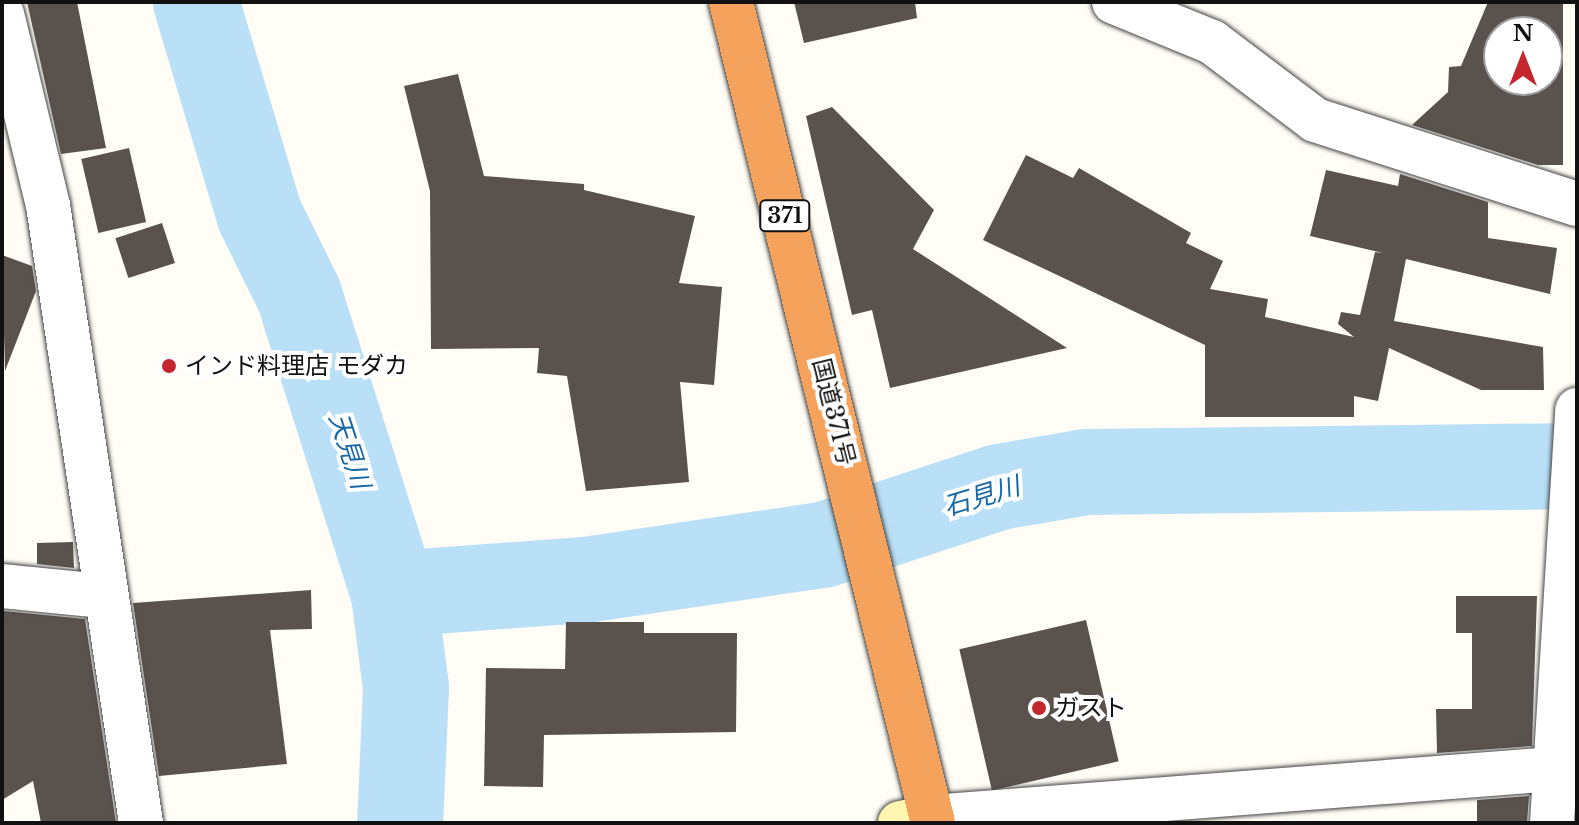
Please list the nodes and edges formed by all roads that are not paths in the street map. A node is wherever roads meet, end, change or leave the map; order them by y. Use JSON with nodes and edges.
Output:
{"nodes":[{"id":1,"x":731,"y":2,"type":"edge"},
{"id":2,"x":1114,"y":2,"type":"edge"},
{"id":3,"x":2,"y":14,"type":"edge"},
{"id":4,"x":1577,"y":204,"type":"edge"},
{"id":5,"x":1577,"y":410,"type":"edge"},
{"id":6,"x":1576,"y":422,"type":"edge"},
{"id":7,"x":2,"y":586,"type":"edge"},
{"id":8,"x":102,"y":596,"type":"junction"},
{"id":9,"x":1554,"y":769,"type":"junction"},
{"id":10,"x":922,"y":821,"type":"edge"},
{"id":11,"x":141,"y":823,"type":"edge"},
{"id":12,"x":1552,"y":823,"type":"edge"}],
"edges":[{"from":1,"to":10,"type":"highway","name":"国道371号","number":"371"},
{"from":2,"to":4,"type":"street"},
{"from":3,"to":8,"type":"street"},
{"from":5,"to":6,"type":"street"},
{"from":6,"to":9,"type":"street"},
{"from":7,"to":8,"type":"street"},
{"from":8,"to":11,"type":"street"},
{"from":9,"to":10,"type":"street"},
{"from":9,"to":12,"type":"street"}]}
